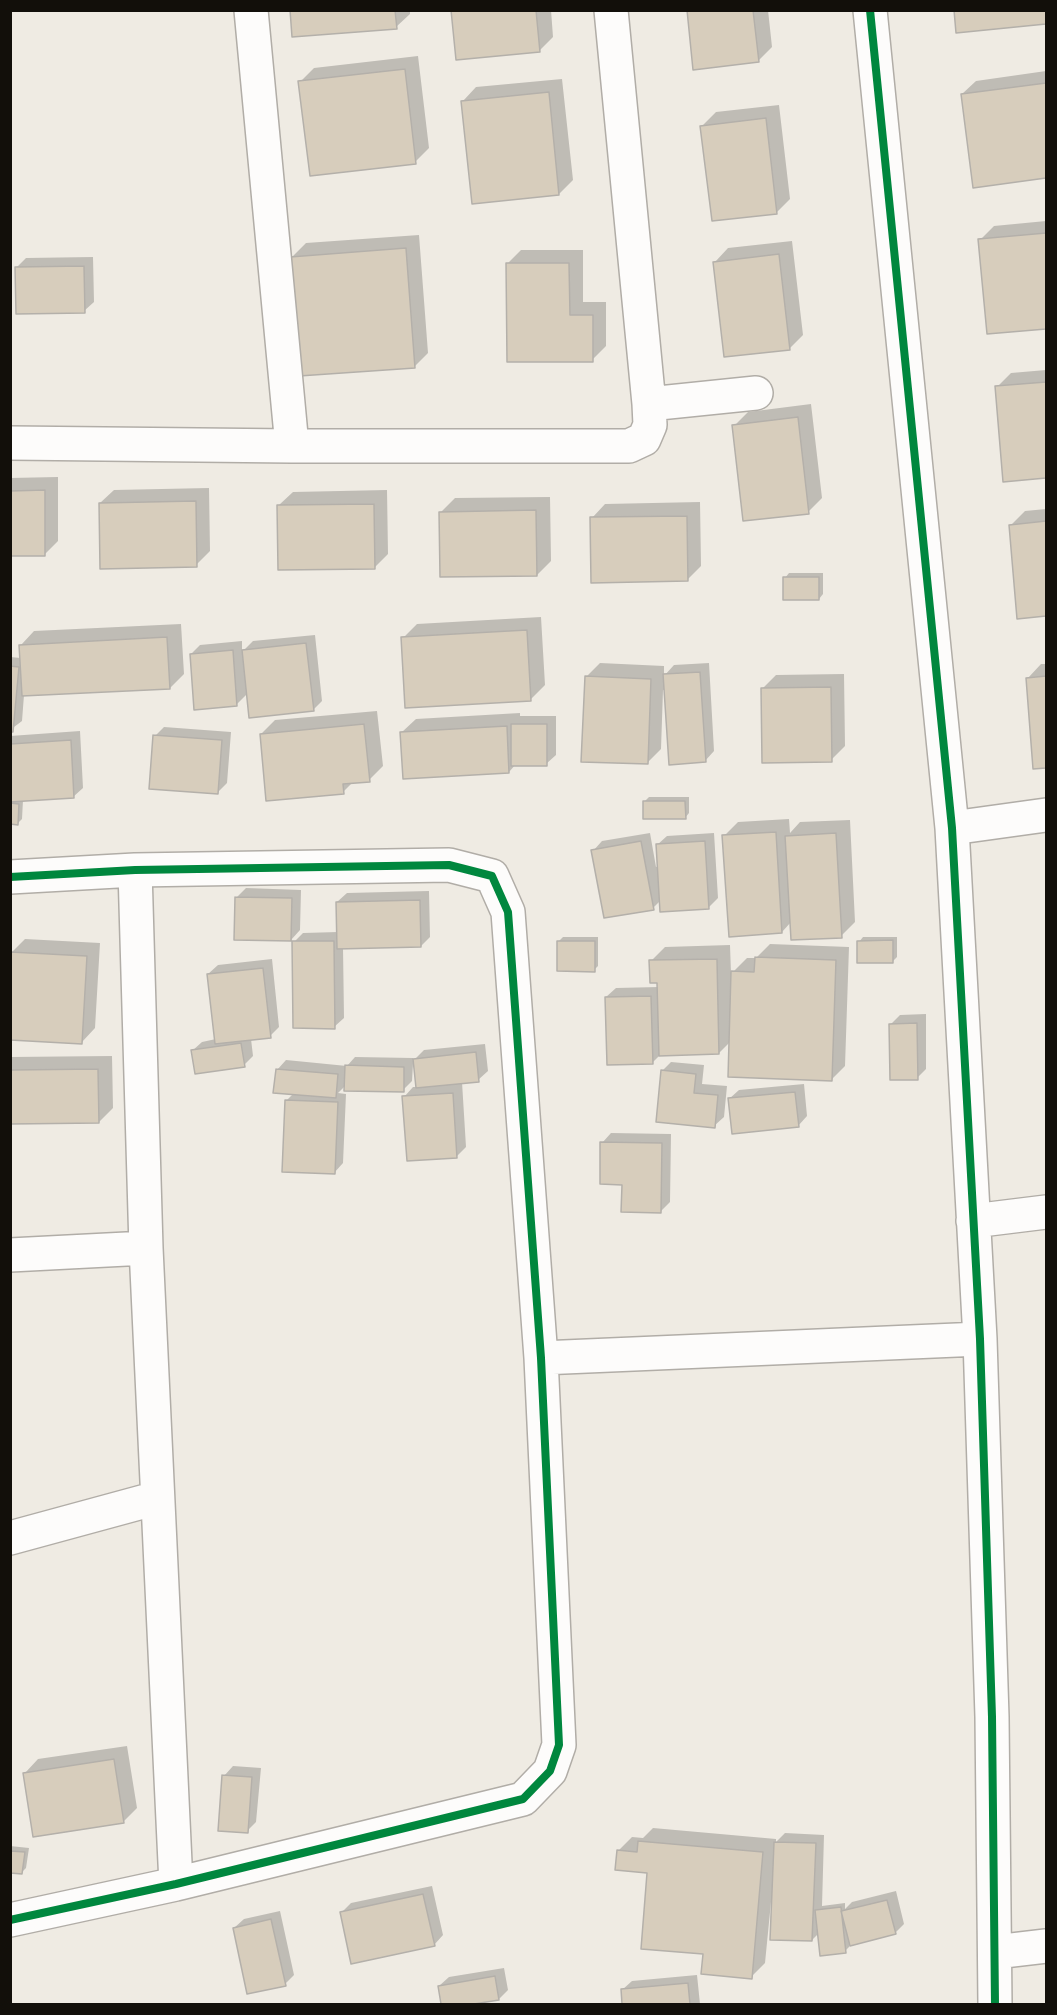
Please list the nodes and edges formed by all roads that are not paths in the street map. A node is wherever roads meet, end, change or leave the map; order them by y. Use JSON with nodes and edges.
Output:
{"nodes":[{"id":1,"x":251,"y":10,"type":"edge"},
{"id":2,"x":611,"y":10,"type":"edge"},
{"id":3,"x":870,"y":10,"type":"edge"},
{"id":4,"x":756,"y":393,"type":"dead end"},
{"id":5,"x":649,"y":404,"type":"junction"},
{"id":6,"x":10,"y":442,"type":"edge"},
{"id":7,"x":292,"y":446,"type":"junction"},
{"id":8,"x":1047,"y":815,"type":"edge"},
{"id":9,"x":952,"y":828,"type":"junction"},
{"id":10,"x":135,"y":870,"type":"junction"},
{"id":11,"x":10,"y":877,"type":"edge"},
{"id":12,"x":1047,"y":1212,"type":"edge"},
{"id":13,"x":973,"y":1221,"type":"junction"},
{"id":14,"x":146,"y":1248,"type":"junction"},
{"id":15,"x":10,"y":1255,"type":"edge"},
{"id":16,"x":980,"y":1339,"type":"junction"},
{"id":17,"x":541,"y":1358,"type":"junction"},
{"id":18,"x":157,"y":1498,"type":"junction"},
{"id":19,"x":10,"y":1538,"type":"edge"},
{"id":20,"x":176,"y":1884,"type":"junction"},
{"id":21,"x":10,"y":1920,"type":"edge"},
{"id":22,"x":1047,"y":1946,"type":"edge"},
{"id":23,"x":995,"y":1952,"type":"junction"},
{"id":24,"x":995,"y":2004,"type":"edge"}],
"edges":[{"from":1,"to":7,"type":"street"},
{"from":2,"to":5,"type":"street"},
{"from":3,"to":9,"type":"street"},
{"from":4,"to":5,"type":"street"},
{"from":5,"to":7,"type":"street"},
{"from":6,"to":7,"type":"street"},
{"from":8,"to":9,"type":"street"},
{"from":9,"to":13,"type":"street"},
{"from":10,"to":11,"type":"street"},
{"from":10,"to":14,"type":"street"},
{"from":10,"to":17,"type":"street"},
{"from":12,"to":13,"type":"street"},
{"from":13,"to":16,"type":"street"},
{"from":14,"to":15,"type":"street"},
{"from":14,"to":18,"type":"street"},
{"from":16,"to":17,"type":"street"},
{"from":16,"to":23,"type":"street"},
{"from":17,"to":20,"type":"street"},
{"from":18,"to":19,"type":"street"},
{"from":18,"to":20,"type":"street"},
{"from":20,"to":21,"type":"street"},
{"from":22,"to":23,"type":"street"},
{"from":23,"to":24,"type":"street"}]}
